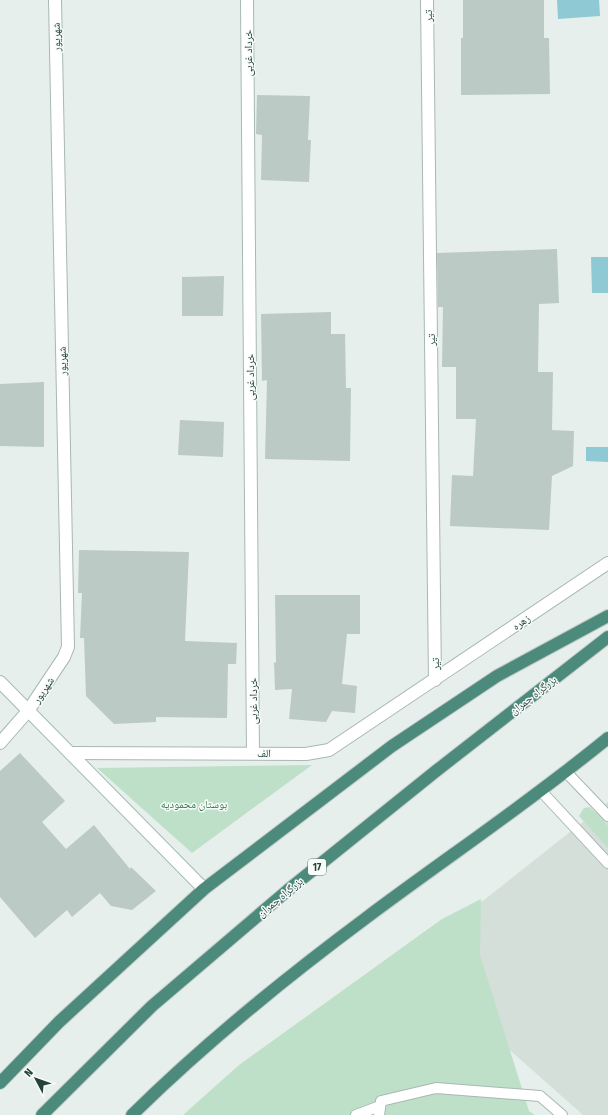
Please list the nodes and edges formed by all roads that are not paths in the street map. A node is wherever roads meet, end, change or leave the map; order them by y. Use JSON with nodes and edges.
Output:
{"nodes":[{"id":1,"x":55,"y":0,"type":"edge"},
{"id":2,"x":247,"y":0,"type":"edge"},
{"id":3,"x":428,"y":0,"type":"edge"},
{"id":4,"x":608,"y":563,"type":"edge"},
{"id":5,"x":608,"y":616,"type":"edge"},
{"id":6,"x":608,"y":637,"type":"edge"},
{"id":7,"x":435,"y":680,"type":"junction"},
{"id":8,"x":0,"y":682,"type":"edge"},
{"id":9,"x":28,"y":711,"type":"junction"},
{"id":10,"x":608,"y":738,"type":"edge"},
{"id":11,"x":0,"y":743,"type":"edge"},
{"id":12,"x":253,"y":753,"type":"junction"},
{"id":13,"x":71,"y":754,"type":"junction"},
{"id":14,"x":566,"y":772,"type":"junction"},
{"id":15,"x":541,"y":791,"type":"junction"},
{"id":16,"x":608,"y":816,"type":"edge"},
{"id":17,"x":608,"y":863,"type":"edge"},
{"id":18,"x":204,"y":889,"type":"junction"},
{"id":19,"x":0,"y":1083,"type":"edge"},
{"id":20,"x":380,"y":1110,"type":"edge"},
{"id":21,"x":42,"y":1115,"type":"edge"},
{"id":22,"x":132,"y":1115,"type":"edge"},
{"id":23,"x":356,"y":1115,"type":"edge"},
{"id":24,"x":562,"y":1115,"type":"edge"}],
"edges":[{"from":1,"to":9,"type":"street","name":"شهریور"},
{"from":2,"to":12,"type":"street","name":"خرداد غربی"},
{"from":3,"to":7,"type":"street","name":"تیر"},
{"from":4,"to":7,"type":"street","name":"زهره"},
{"from":5,"to":18,"type":"highway"},
{"from":6,"to":21,"type":"highway","name":"بزرگراه چمران","number":"17"},
{"from":7,"to":12,"type":"street","name":"الف"},
{"from":8,"to":9,"type":"street"},
{"from":9,"to":11,"type":"street","name":"شهریور"},
{"from":9,"to":13,"type":"street"},
{"from":10,"to":14,"type":"highway"},
{"from":12,"to":13,"type":"street","name":"الف"},
{"from":13,"to":18,"type":"street"},
{"from":14,"to":15,"type":"highway"},
{"from":14,"to":16,"type":"lane"},
{"from":15,"to":17,"type":"lane"},
{"from":15,"to":22,"type":"highway"},
{"from":18,"to":19,"type":"highway"},
{"from":20,"to":23,"type":"lane"},
{"from":20,"to":24,"type":"lane"}]}
